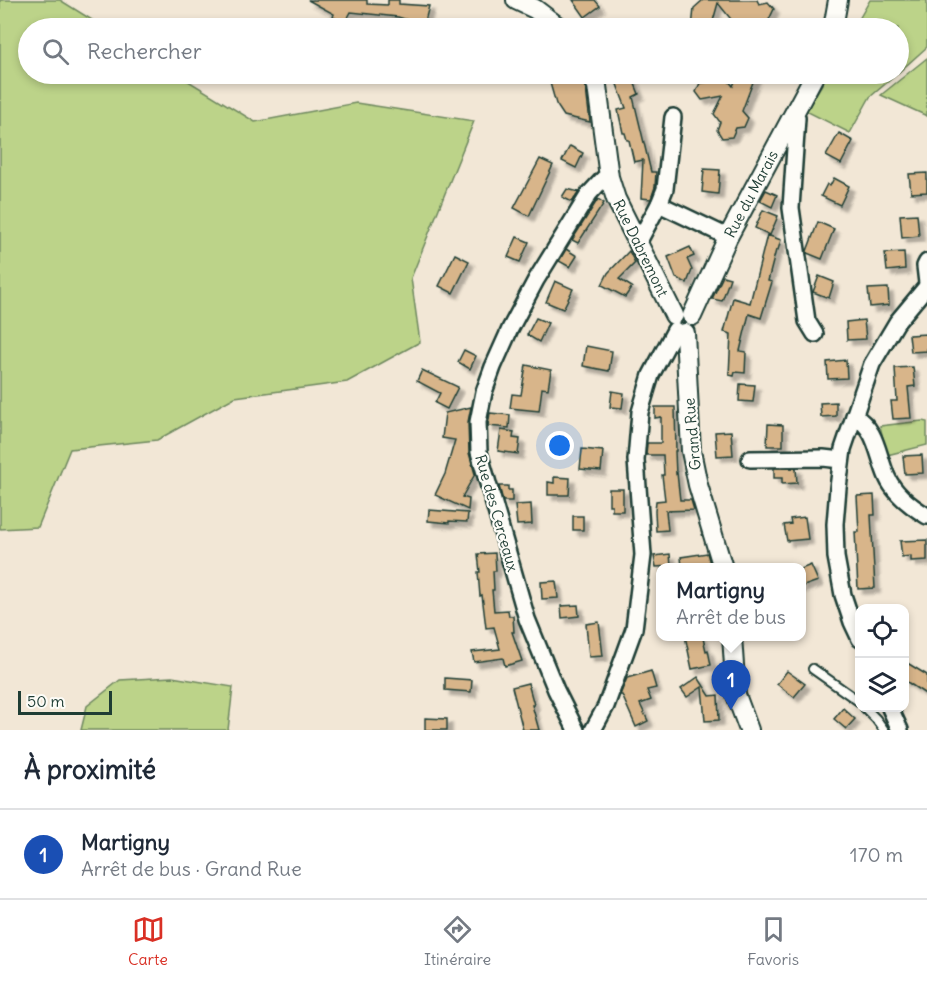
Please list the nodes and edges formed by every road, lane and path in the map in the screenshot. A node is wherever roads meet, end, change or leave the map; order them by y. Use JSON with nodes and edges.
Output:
{"nodes":[{"id":1,"x":516,"y":0,"type":"edge"},
{"id":2,"x":547,"y":18,"type":"edge"},
{"id":3,"x":596,"y":84,"type":"edge"},
{"id":4,"x":810,"y":84,"type":"edge"},
{"id":5,"x":795,"y":112,"type":"junction"},
{"id":6,"x":673,"y":117,"type":"dead end"},
{"id":7,"x":609,"y":177,"type":"junction"},
{"id":8,"x":659,"y":204,"type":"junction"},
{"id":9,"x":728,"y":237,"type":"junction"},
{"id":10,"x":638,"y":243,"type":"junction"},
{"id":11,"x":927,"y":262,"type":"edge"},
{"id":12,"x":927,"y":284,"type":"edge"},
{"id":13,"x":682,"y":324,"type":"junction"},
{"id":14,"x":815,"y":334,"type":"dead end"},
{"id":15,"x":854,"y":417,"type":"junction"},
{"id":16,"x":750,"y":459,"type":"dead end"},
{"id":17,"x":841,"y":460,"type":"junction"},
{"id":18,"x":927,"y":516,"type":"edge"},
{"id":19,"x":722,"y":563,"type":"edge"},
{"id":20,"x":855,"y":628,"type":"edge"},
{"id":21,"x":732,"y":641,"type":"edge"},
{"id":22,"x":813,"y":669,"type":"dead end"},
{"id":23,"x":855,"y":698,"type":"edge"},
{"id":24,"x":869,"y":712,"type":"edge"},
{"id":25,"x":892,"y":712,"type":"edge"},
{"id":26,"x":743,"y":728,"type":"edge"},
{"id":27,"x":576,"y":730,"type":"edge"},
{"id":28,"x":593,"y":730,"type":"edge"},
{"id":29,"x":884,"y":730,"type":"edge"},
{"id":30,"x":900,"y":730,"type":"edge"}],
"edges":[{"from":1,"to":2,"type":"street"},
{"from":3,"to":7,"type":"street","name":"Rue Dabremont"},
{"from":4,"to":5,"type":"street","name":"Rue du Marais"},
{"from":5,"to":9,"type":"street","name":"Rue du Marais"},
{"from":5,"to":14,"type":"street"},
{"from":6,"to":8,"type":"street"},
{"from":7,"to":10,"type":"street","name":"Rue Dabremont"},
{"from":7,"to":27,"type":"street","name":"Rue des Cerceaux"},
{"from":8,"to":9,"type":"street"},
{"from":8,"to":10,"type":"street"},
{"from":9,"to":13,"type":"street","name":"Rue du Marais"},
{"from":10,"to":13,"type":"street","name":"Rue Dabremont"},
{"from":11,"to":12,"type":"street"},
{"from":12,"to":15,"type":"street"},
{"from":13,"to":19,"type":"street","name":"Grand Rue"},
{"from":13,"to":28,"type":"street"},
{"from":15,"to":17,"type":"street"},
{"from":15,"to":18,"type":"street"},
{"from":16,"to":17,"type":"street"},
{"from":17,"to":20,"type":"street"},
{"from":21,"to":26,"type":"street"},
{"from":22,"to":23,"type":"lane"},
{"from":24,"to":29,"type":"lane"},
{"from":25,"to":30,"type":"street"}]}
